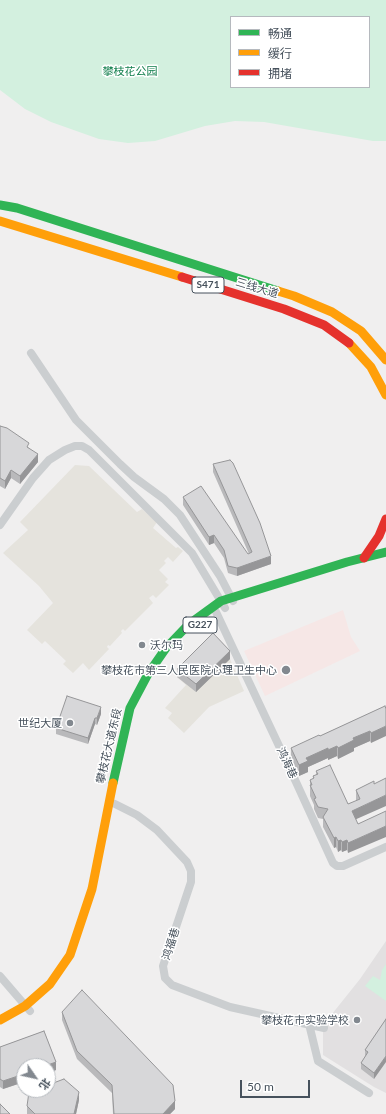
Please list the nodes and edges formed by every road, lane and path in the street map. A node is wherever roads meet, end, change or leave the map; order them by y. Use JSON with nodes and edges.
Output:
{"nodes":[{"id":1,"x":0,"y":204,"type":"edge"},
{"id":2,"x":0,"y":221,"type":"edge"},
{"id":3,"x":31,"y":353,"type":"dead end"},
{"id":4,"x":386,"y":360,"type":"edge"},
{"id":5,"x":386,"y":394,"type":"edge"},
{"id":6,"x":386,"y":519,"type":"edge"},
{"id":7,"x":0,"y":525,"type":"edge"},
{"id":8,"x":386,"y":552,"type":"edge"},
{"id":9,"x":364,"y":558,"type":"junction"},
{"id":10,"x":371,"y":565,"type":"dead end"},
{"id":11,"x":233,"y":600,"type":"junction"},
{"id":12,"x":223,"y":604,"type":"junction"},
{"id":13,"x":216,"y":612,"type":"junction"},
{"id":14,"x":115,"y":804,"type":"junction"},
{"id":15,"x":386,"y":847,"type":"edge"},
{"id":16,"x":0,"y":976,"type":"edge"},
{"id":17,"x":27,"y":1008,"type":"junction"},
{"id":18,"x":0,"y":1020,"type":"edge"},
{"id":19,"x":309,"y":1024,"type":"junction"},
{"id":20,"x":0,"y":1028,"type":"edge"},
{"id":21,"x":324,"y":1028,"type":"dead end"},
{"id":22,"x":370,"y":1093,"type":"dead end"}],
"edges":[{"from":1,"to":4,"type":"main road","name":"三线大道","number":"S471"},
{"from":2,"to":5,"type":"main road","name":"三线大道","number":"S471"},
{"from":3,"to":11,"type":"street"},
{"from":6,"to":9,"type":"main road"},
{"from":7,"to":12,"type":"street"},
{"from":8,"to":9,"type":"main road","name":"攀枝花大道东段","number":"G227"},
{"from":9,"to":11,"type":"main road","name":"攀枝花大道东段","number":"G227"},
{"from":10,"to":11,"type":"main road","name":"攀枝花大道东段","number":"G227"},
{"from":11,"to":12,"type":"main road","name":"攀枝花大道东段","number":"G227"},
{"from":12,"to":13,"type":"main road","name":"攀枝花大道东段","number":"G227"},
{"from":12,"to":17,"type":"main road","name":"攀枝花大道东段","number":"G227"},
{"from":13,"to":14,"type":"main road","name":"攀枝花大道东段","number":"G227"},
{"from":13,"to":15,"type":"street","name":"鸿海巷"},
{"from":14,"to":17,"type":"main road","name":"攀枝花大道东段","number":"G227"},
{"from":14,"to":19,"type":"street","name":"鸿福巷"},
{"from":16,"to":17,"type":"street"},
{"from":17,"to":18,"type":"main road","name":"攀枝花大道东段","number":"G227"},
{"from":17,"to":20,"type":"main road","name":"攀枝花大道东段","number":"G227"},
{"from":19,"to":21,"type":"street","name":"鸿福巷"},
{"from":19,"to":22,"type":"street"}]}
